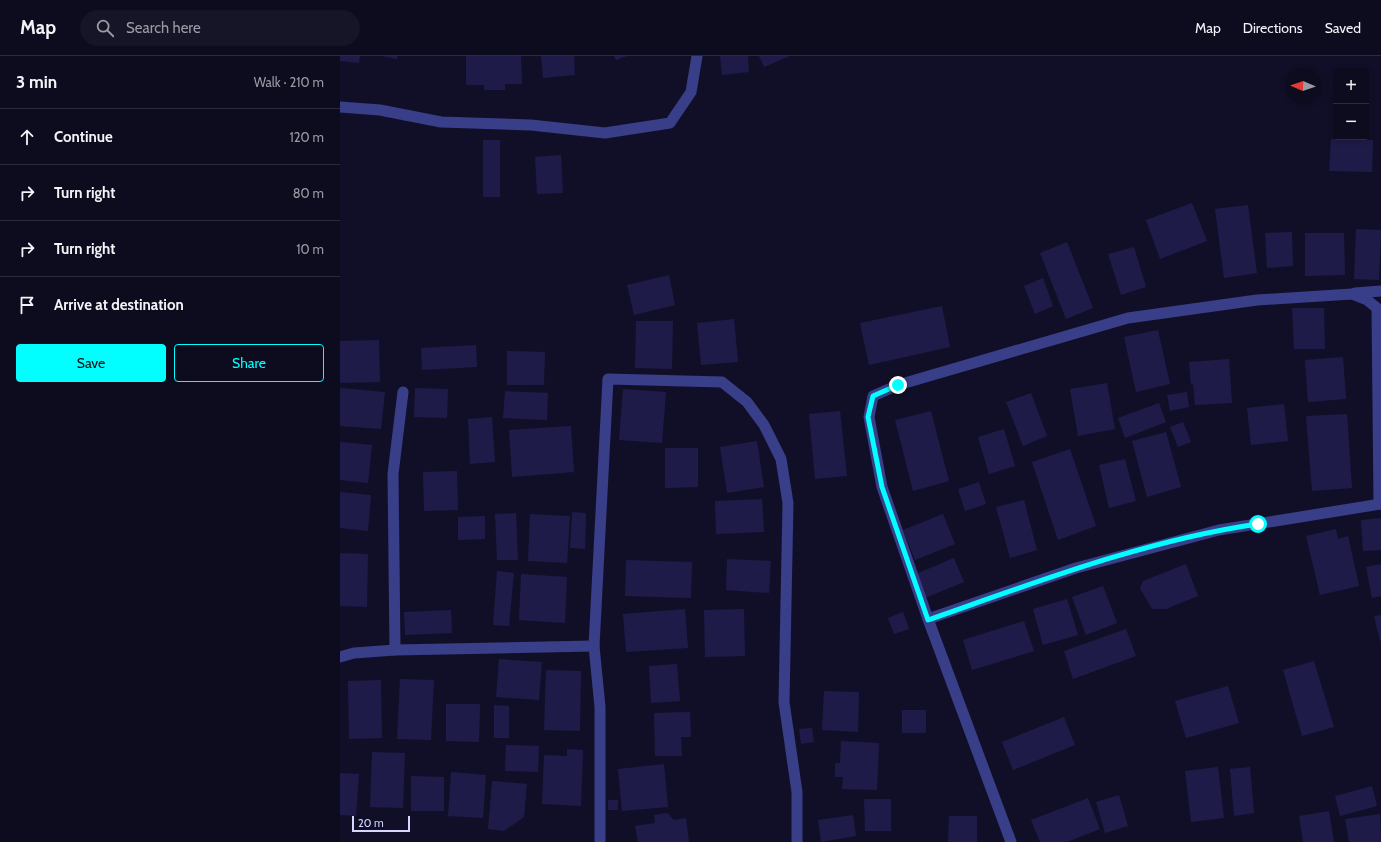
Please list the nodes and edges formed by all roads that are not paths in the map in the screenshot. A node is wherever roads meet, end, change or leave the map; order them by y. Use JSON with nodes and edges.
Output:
{"nodes":[{"id":1,"x":697,"y":56,"type":"edge"},
{"id":2,"x":340,"y":107,"type":"edge"},
{"id":3,"x":1381,"y":291,"type":"edge"},
{"id":4,"x":1352,"y":294,"type":"junction"},
{"id":5,"x":403,"y":392,"type":"dead end"},
{"id":6,"x":1380,"y":504,"type":"edge"},
{"id":7,"x":928,"y":620,"type":"junction"},
{"id":8,"x":594,"y":646,"type":"junction"},
{"id":9,"x":395,"y":650,"type":"junction"},
{"id":10,"x":340,"y":656,"type":"edge"},
{"id":11,"x":600,"y":842,"type":"edge"},
{"id":12,"x":797,"y":842,"type":"edge"},
{"id":13,"x":1011,"y":842,"type":"edge"}],
"edges":[{"from":1,"to":2,"type":"street"},
{"from":3,"to":4,"type":"street"},
{"from":4,"to":6,"type":"street"},
{"from":4,"to":7,"type":"street"},
{"from":5,"to":9,"type":"street"},
{"from":6,"to":7,"type":"street"},
{"from":7,"to":13,"type":"street"},
{"from":8,"to":9,"type":"street"},
{"from":8,"to":11,"type":"street"},
{"from":8,"to":12,"type":"street"},
{"from":9,"to":10,"type":"street"}]}
